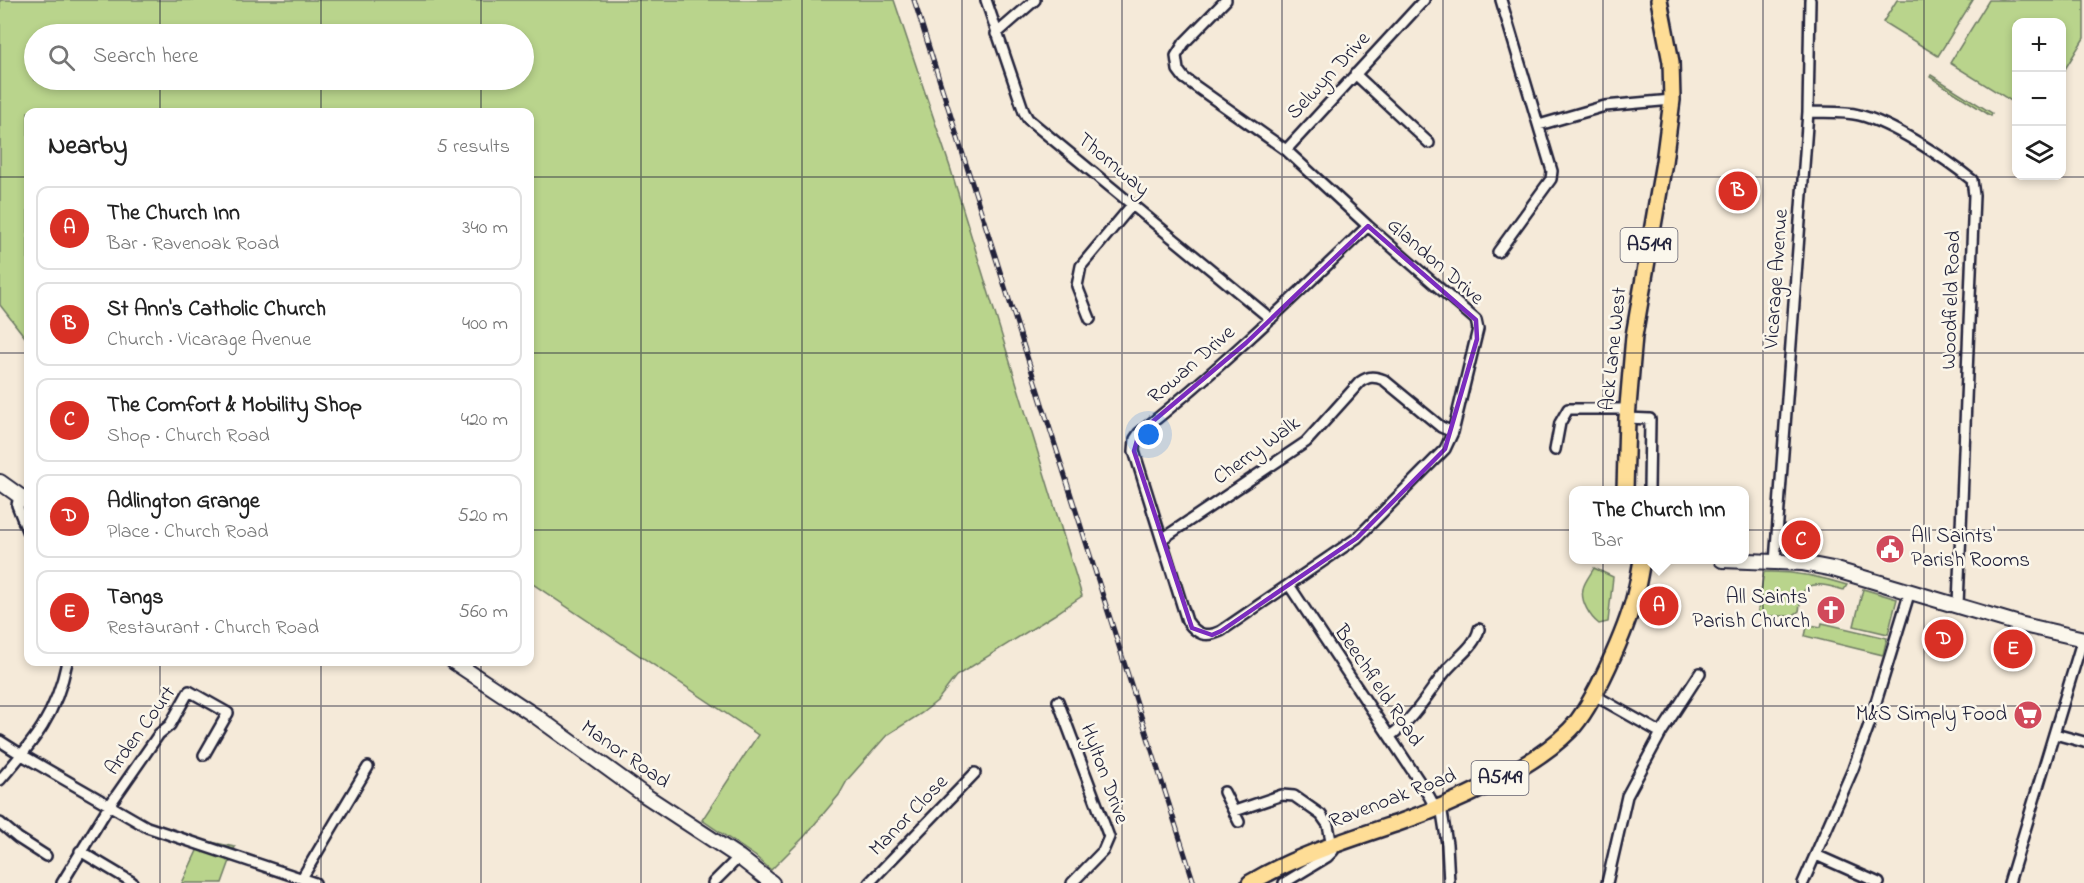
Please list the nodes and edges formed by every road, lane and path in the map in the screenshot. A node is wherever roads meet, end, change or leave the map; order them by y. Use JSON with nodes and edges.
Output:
{"nodes":[{"id":1,"x":986,"y":0,"type":"edge"},
{"id":2,"x":1035,"y":0,"type":"edge"},
{"id":3,"x":1226,"y":0,"type":"edge"},
{"id":4,"x":1424,"y":0,"type":"edge"},
{"id":5,"x":1501,"y":0,"type":"edge"},
{"id":6,"x":1659,"y":0,"type":"edge"},
{"id":7,"x":1810,"y":0,"type":"edge"},
{"id":8,"x":996,"y":34,"type":"junction"},
{"id":9,"x":1355,"y":74,"type":"junction"},
{"id":10,"x":1672,"y":100,"type":"junction"},
{"id":11,"x":1808,"y":112,"type":"junction"},
{"id":12,"x":1539,"y":125,"type":"junction"},
{"id":13,"x":1429,"y":143,"type":"dead end"},
{"id":14,"x":1286,"y":150,"type":"junction"},
{"id":15,"x":1132,"y":205,"type":"junction"},
{"id":16,"x":1368,"y":226,"type":"junction"},
{"id":17,"x":1498,"y":252,"type":"dead end"},
{"id":18,"x":1090,"y":319,"type":"dead end"},
{"id":19,"x":1271,"y":319,"type":"junction"},
{"id":20,"x":1628,"y":414,"type":"junction"},
{"id":21,"x":1453,"y":432,"type":"junction"},
{"id":22,"x":1555,"y":450,"type":"dead end"},
{"id":23,"x":0,"y":482,"type":"edge"},
{"id":24,"x":1625,"y":486,"type":"edge"},
{"id":25,"x":1649,"y":486,"type":"edge"},
{"id":26,"x":24,"y":499,"type":"edge"},
{"id":27,"x":24,"y":523,"type":"edge"},
{"id":28,"x":1162,"y":539,"type":"junction"},
{"id":29,"x":1749,"y":561,"type":"edge"},
{"id":30,"x":1775,"y":562,"type":"junction"},
{"id":31,"x":1641,"y":564,"type":"edge"},
{"id":32,"x":1289,"y":585,"type":"junction"},
{"id":33,"x":1910,"y":591,"type":"junction"},
{"id":34,"x":1958,"y":605,"type":"junction"},
{"id":35,"x":1479,"y":629,"type":"dead end"},
{"id":36,"x":2084,"y":639,"type":"edge"},
{"id":37,"x":66,"y":666,"type":"edge"},
{"id":38,"x":460,"y":666,"type":"edge"},
{"id":39,"x":1700,"y":673,"type":"dead end"},
{"id":40,"x":1594,"y":695,"type":"junction"},
{"id":41,"x":1058,"y":701,"type":"dead end"},
{"id":42,"x":1661,"y":733,"type":"junction"},
{"id":43,"x":2055,"y":734,"type":"junction"},
{"id":44,"x":1390,"y":735,"type":"junction"},
{"id":45,"x":0,"y":741,"type":"edge"},
{"id":46,"x":2084,"y":742,"type":"edge"},
{"id":47,"x":22,"y":755,"type":"junction"},
{"id":48,"x":204,"y":755,"type":"dead end"},
{"id":49,"x":368,"y":767,"type":"dead end"},
{"id":50,"x":975,"y":773,"type":"dead end"},
{"id":51,"x":0,"y":780,"type":"edge"},
{"id":52,"x":1224,"y":792,"type":"dead end"},
{"id":53,"x":109,"y":806,"type":"junction"},
{"id":54,"x":1438,"y":808,"type":"junction"},
{"id":55,"x":1235,"y":811,"type":"junction"},
{"id":56,"x":1239,"y":822,"type":"dead end"},
{"id":57,"x":0,"y":823,"type":"edge"},
{"id":58,"x":1331,"y":845,"type":"junction"},
{"id":59,"x":80,"y":851,"type":"junction"},
{"id":60,"x":1816,"y":855,"type":"junction"},
{"id":61,"x":46,"y":856,"type":"dead end"},
{"id":62,"x":739,"y":857,"type":"junction"},
{"id":63,"x":302,"y":878,"type":"junction"},
{"id":64,"x":132,"y":882,"type":"edge"},
{"id":65,"x":62,"y":883,"type":"edge"},
{"id":66,"x":315,"y":883,"type":"edge"},
{"id":67,"x":713,"y":883,"type":"edge"},
{"id":68,"x":772,"y":883,"type":"edge"},
{"id":69,"x":869,"y":883,"type":"edge"},
{"id":70,"x":1072,"y":883,"type":"edge"},
{"id":71,"x":1250,"y":883,"type":"edge"},
{"id":72,"x":1284,"y":883,"type":"edge"},
{"id":73,"x":1449,"y":883,"type":"edge"},
{"id":74,"x":1607,"y":883,"type":"edge"},
{"id":75,"x":1803,"y":883,"type":"edge"},
{"id":76,"x":1879,"y":883,"type":"edge"},
{"id":77,"x":2009,"y":883,"type":"edge"}],
"edges":[{"from":1,"to":8,"type":"street","name":"Thornway"},
{"from":2,"to":8,"type":"street"},
{"from":3,"to":14,"type":"street","name":"Glandon Drive"},
{"from":4,"to":9,"type":"street","name":"Selwyn Drive"},
{"from":5,"to":12,"type":"street"},
{"from":6,"to":10,"type":"main road","name":"Ack Lane West","number":"A5149"},
{"from":7,"to":11,"type":"street","name":"Vicarage Avenue"},
{"from":8,"to":15,"type":"street","name":"Thornway"},
{"from":9,"to":13,"type":"street"},
{"from":9,"to":14,"type":"street","name":"Selwyn Drive"},
{"from":10,"to":12,"type":"street"},
{"from":10,"to":20,"type":"main road","name":"Ack Lane West","number":"A5149"},
{"from":11,"to":30,"type":"street","name":"Vicarage Avenue"},
{"from":11,"to":34,"type":"street","name":"Woodfield Road"},
{"from":12,"to":17,"type":"street"},
{"from":14,"to":16,"type":"street","name":"Glandon Drive"},
{"from":15,"to":18,"type":"street"},
{"from":15,"to":19,"type":"street","name":"Thornway"},
{"from":16,"to":19,"type":"street","name":"Rowan Drive"},
{"from":16,"to":21,"type":"street","name":"Glandon Drive"},
{"from":19,"to":28,"type":"street","name":"Rowan Drive"},
{"from":20,"to":22,"type":"street"},
{"from":20,"to":24,"type":"main road","name":"Ack Lane West","number":"A5149"},
{"from":20,"to":25,"type":"street"},
{"from":21,"to":28,"type":"street","name":"Cherry Walk"},
{"from":21,"to":32,"type":"street","name":"Glandon Drive"},
{"from":23,"to":26,"type":"street"},
{"from":26,"to":27,"type":"street"},
{"from":28,"to":32,"type":"street","name":"Rowan Drive"},
{"from":29,"to":30,"type":"street"},
{"from":30,"to":33,"type":"street"},
{"from":31,"to":40,"type":"main road","name":"Ravenoak Road","number":"A5149"},
{"from":32,"to":44,"type":"street","name":"Beechfield Road"},
{"from":33,"to":34,"type":"street"},
{"from":33,"to":60,"type":"street"},
{"from":34,"to":36,"type":"street"},
{"from":35,"to":44,"type":"street"},
{"from":36,"to":43,"type":"street"},
{"from":37,"to":47,"type":"street"},
{"from":38,"to":62,"type":"street","name":"Manor Road"},
{"from":39,"to":42,"type":"street"},
{"from":40,"to":42,"type":"street"},
{"from":40,"to":54,"type":"main road","name":"Ravenoak Road","number":"A5149"},
{"from":41,"to":70,"type":"street","name":"Hylton Drive"},
{"from":42,"to":74,"type":"street"},
{"from":43,"to":46,"type":"street"},
{"from":43,"to":77,"type":"street"},
{"from":44,"to":54,"type":"street","name":"Beechfield Road"},
{"from":45,"to":47,"type":"street"},
{"from":47,"to":51,"type":"street"},
{"from":47,"to":53,"type":"street"},
{"from":48,"to":53,"type":"street","name":"Arden Court"},
{"from":49,"to":63,"type":"street"},
{"from":50,"to":69,"type":"street","name":"Manor Close"},
{"from":52,"to":55,"type":"street"},
{"from":53,"to":59,"type":"street"},
{"from":53,"to":63,"type":"street"},
{"from":54,"to":58,"type":"main road","name":"Ravenoak Road","number":"A5149"},
{"from":54,"to":73,"type":"street"},
{"from":55,"to":56,"type":"street"},
{"from":55,"to":58,"type":"street"},
{"from":57,"to":61,"type":"street"},
{"from":58,"to":71,"type":"main road","name":"Ravenoak Road","number":"A5149"},
{"from":58,"to":72,"type":"street"},
{"from":59,"to":64,"type":"street"},
{"from":59,"to":65,"type":"street"},
{"from":60,"to":75,"type":"street"},
{"from":60,"to":76,"type":"street"},
{"from":62,"to":67,"type":"street"},
{"from":62,"to":68,"type":"street","name":"Manor Road"},
{"from":63,"to":66,"type":"street"}]}
